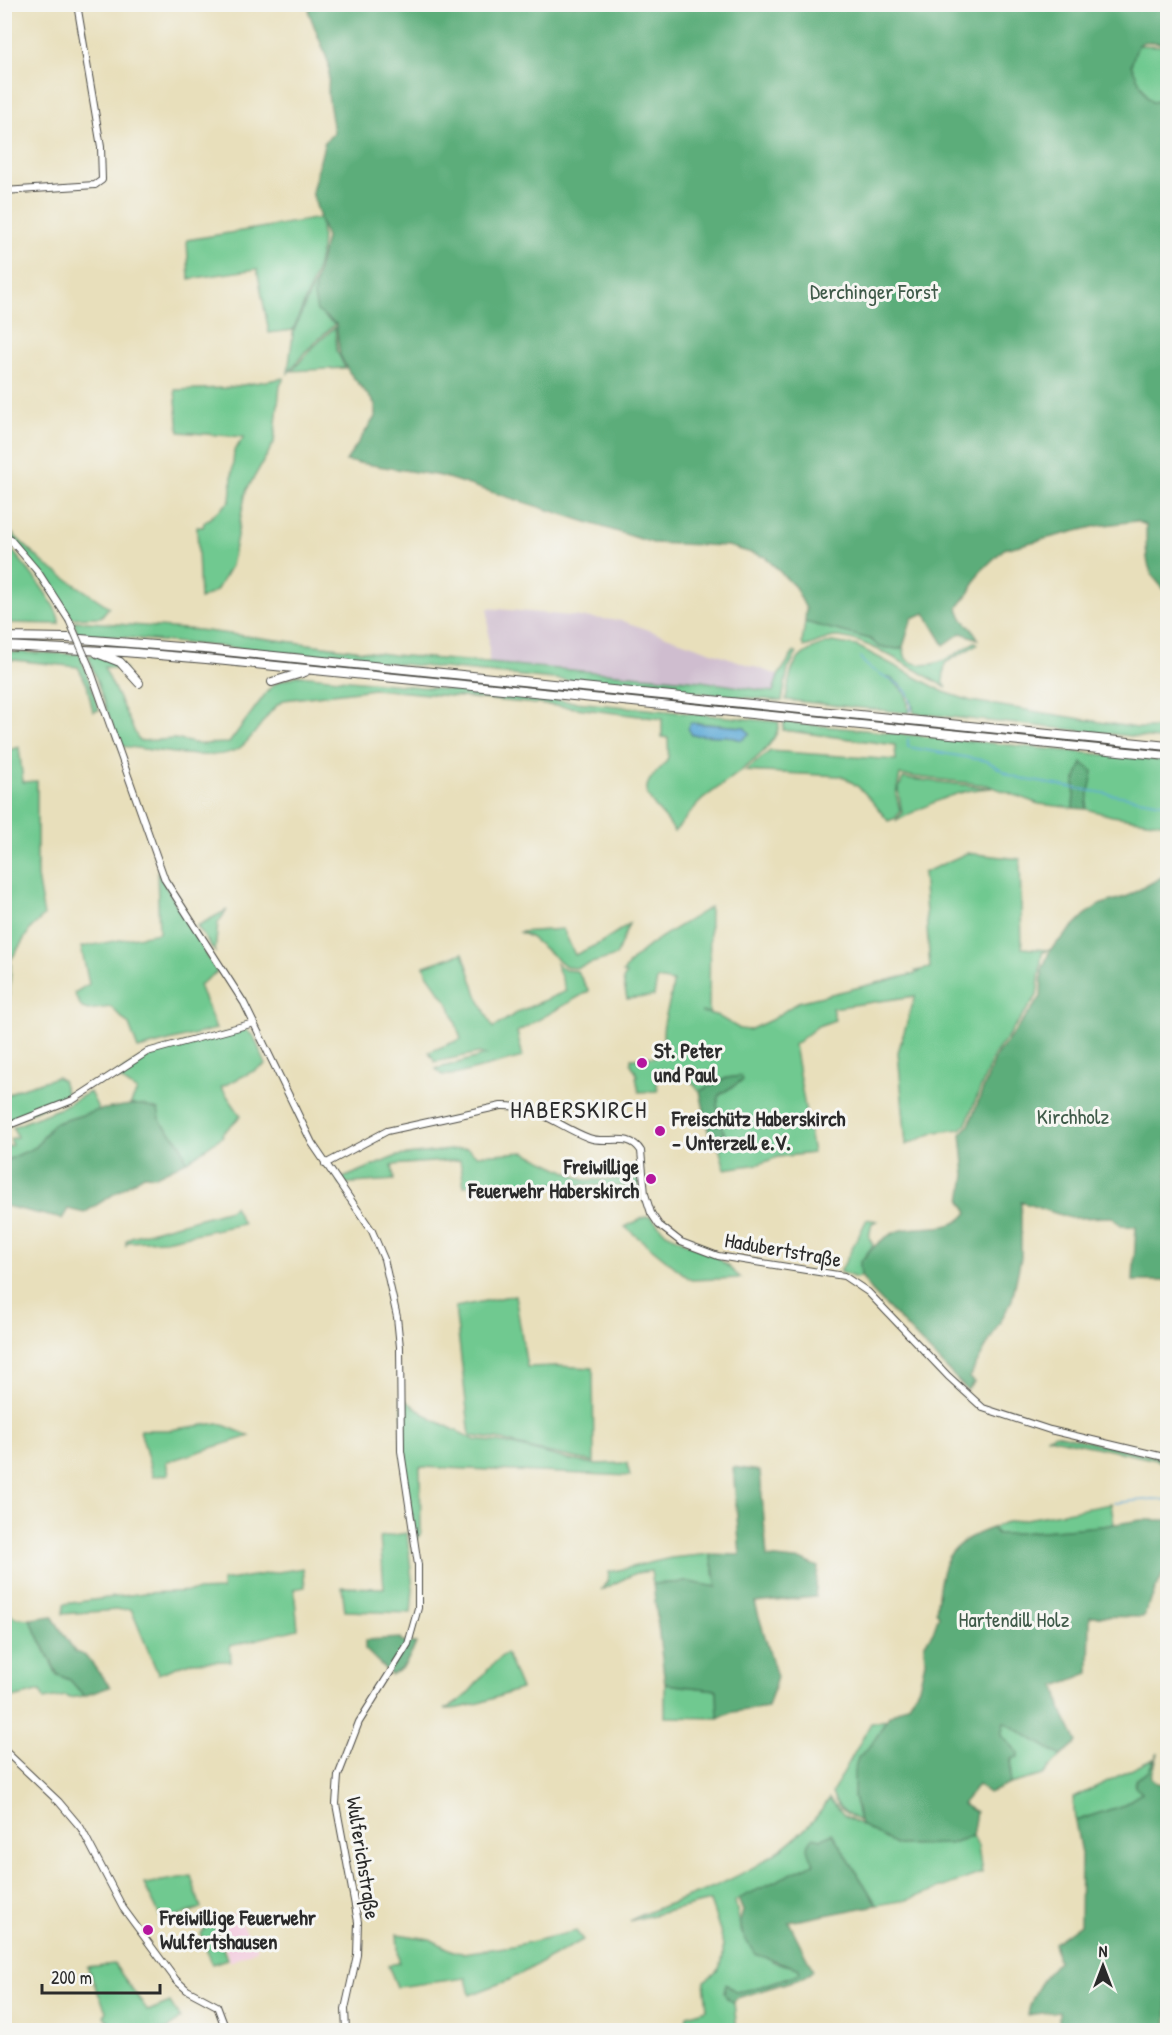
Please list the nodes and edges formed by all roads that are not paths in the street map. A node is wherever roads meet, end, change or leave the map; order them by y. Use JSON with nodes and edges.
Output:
{"nodes":[{"id":1,"x":77,"y":4,"type":"edge"},
{"id":2,"x":4,"y":191,"type":"edge"},
{"id":3,"x":4,"y":532,"type":"edge"},
{"id":4,"x":4,"y":637,"type":"edge"},
{"id":5,"x":4,"y":646,"type":"edge"},
{"id":6,"x":87,"y":649,"type":"junction"},
{"id":7,"x":317,"y":671,"type":"junction"},
{"id":8,"x":272,"y":682,"type":"dead end"},
{"id":9,"x":139,"y":683,"type":"dead end"},
{"id":10,"x":1167,"y":746,"type":"edge"},
{"id":11,"x":1167,"y":756,"type":"edge"},
{"id":12,"x":254,"y":1023,"type":"junction"},
{"id":13,"x":4,"y":1127,"type":"edge"},
{"id":14,"x":325,"y":1164,"type":"junction"},
{"id":15,"x":1167,"y":1458,"type":"edge"},
{"id":16,"x":4,"y":1750,"type":"edge"},
{"id":17,"x":345,"y":2030,"type":"edge"},
{"id":18,"x":226,"y":2031,"type":"edge"}],
"edges":[{"from":1,"to":2,"type":"street"},
{"from":3,"to":12,"type":"street","name":"Wulferichstraße","bridge":true},
{"from":4,"to":10,"type":"highway"},
{"from":5,"to":6,"type":"highway"},
{"from":6,"to":7,"type":"highway"},
{"from":6,"to":9,"type":"highway"},
{"from":7,"to":8,"type":"highway"},
{"from":7,"to":11,"type":"highway"},
{"from":12,"to":13,"type":"street"},
{"from":12,"to":14,"type":"street","name":"Wulferichstraße"},
{"from":14,"to":15,"type":"street","name":"Hadubertstraße"},
{"from":14,"to":17,"type":"street","name":"Wulferichstraße"},
{"from":16,"to":18,"type":"street"}]}
